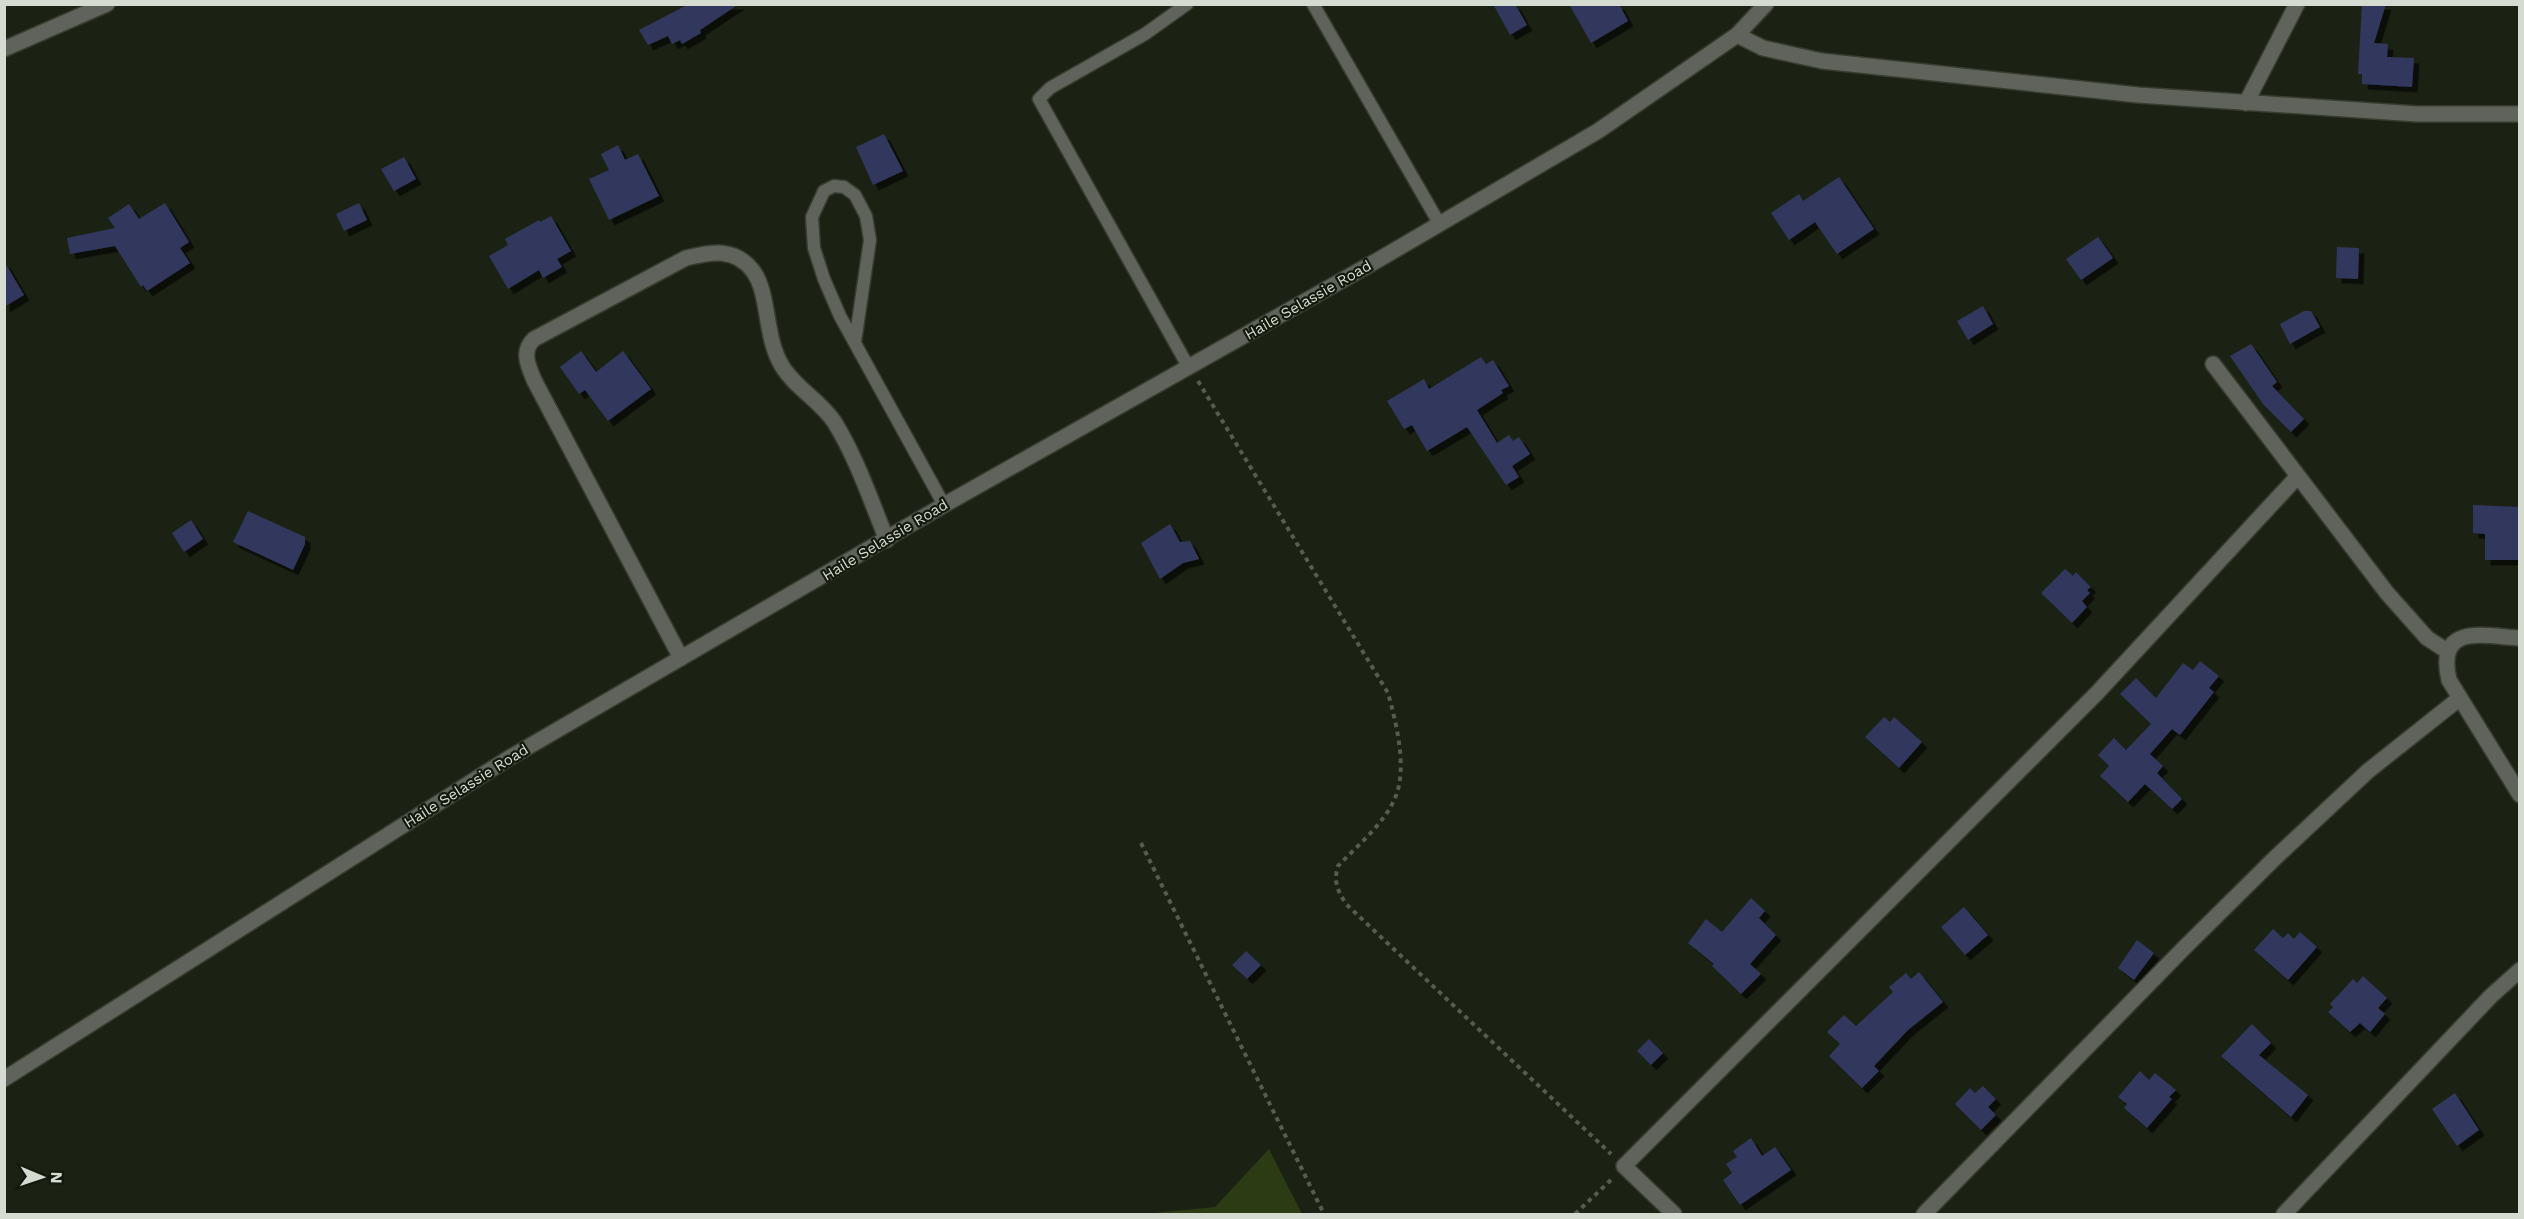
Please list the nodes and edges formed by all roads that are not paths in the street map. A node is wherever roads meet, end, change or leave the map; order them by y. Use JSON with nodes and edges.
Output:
{"nodes":[{"id":1,"x":107,"y":4,"type":"edge"},
{"id":2,"x":1187,"y":4,"type":"edge"},
{"id":3,"x":1313,"y":4,"type":"edge"},
{"id":4,"x":1766,"y":4,"type":"edge"},
{"id":5,"x":2297,"y":4,"type":"edge"},
{"id":6,"x":1737,"y":35,"type":"junction"},
{"id":7,"x":4,"y":50,"type":"edge"},
{"id":8,"x":2246,"y":103,"type":"junction"},
{"id":9,"x":2520,"y":114,"type":"edge"},
{"id":10,"x":1439,"y":223,"type":"junction"},
{"id":11,"x":855,"y":342,"type":"junction"},
{"id":12,"x":2213,"y":364,"type":"dead end"},
{"id":13,"x":1189,"y":368,"type":"junction"},
{"id":14,"x":2297,"y":477,"type":"junction"},
{"id":15,"x":945,"y":505,"type":"junction"},
{"id":16,"x":887,"y":540,"type":"junction"},
{"id":17,"x":2520,"y":638,"type":"edge"},
{"id":18,"x":2447,"y":651,"type":"junction"},
{"id":19,"x":681,"y":658,"type":"junction"},
{"id":20,"x":2460,"y":698,"type":"junction"},
{"id":21,"x":2520,"y":795,"type":"edge"},
{"id":22,"x":2520,"y":970,"type":"edge"},
{"id":23,"x":4,"y":1079,"type":"edge"},
{"id":24,"x":1674,"y":1215,"type":"edge"},
{"id":25,"x":1924,"y":1215,"type":"edge"},
{"id":26,"x":2284,"y":1215,"type":"edge"}],
"edges":[{"from":1,"to":7,"type":"street"},
{"from":2,"to":13,"type":"lane"},
{"from":3,"to":10,"type":"lane"},
{"from":4,"to":6,"type":"street","name":"Haile Selassie Road"},
{"from":5,"to":8,"type":"street"},
{"from":6,"to":8,"type":"street"},
{"from":6,"to":10,"type":"street","name":"Haile Selassie Road"},
{"from":8,"to":9,"type":"street"},
{"from":10,"to":13,"type":"street","name":"Haile Selassie Road"},
{"from":11,"to":11,"type":"lane"},
{"from":11,"to":15,"type":"lane"},
{"from":12,"to":14,"type":"street"},
{"from":13,"to":15,"type":"street","name":"Haile Selassie Road"},
{"from":14,"to":18,"type":"street"},
{"from":14,"to":24,"type":"street"},
{"from":15,"to":16,"type":"street","name":"Haile Selassie Road"},
{"from":16,"to":19,"type":"street","name":"Haile Selassie Road"},
{"from":16,"to":19,"type":"street"},
{"from":17,"to":18,"type":"street"},
{"from":18,"to":20,"type":"street"},
{"from":19,"to":23,"type":"street","name":"Haile Selassie Road"},
{"from":20,"to":21,"type":"street"},
{"from":20,"to":25,"type":"street"},
{"from":22,"to":26,"type":"street"}]}
